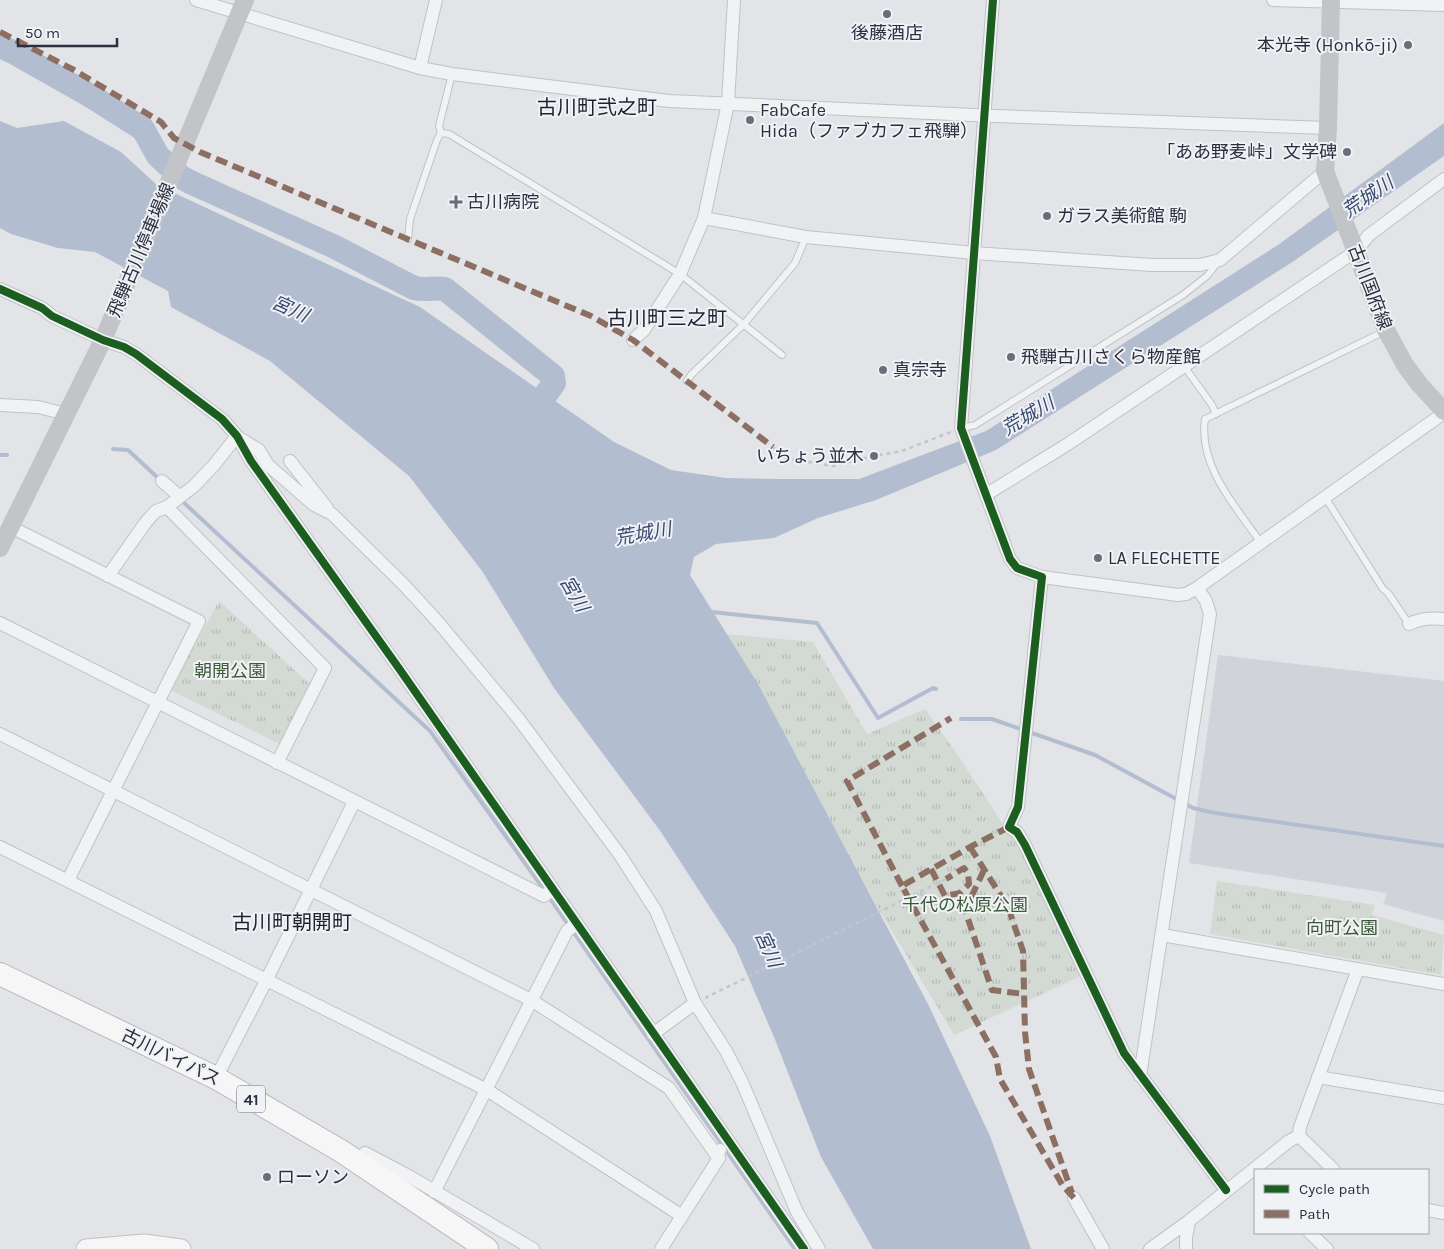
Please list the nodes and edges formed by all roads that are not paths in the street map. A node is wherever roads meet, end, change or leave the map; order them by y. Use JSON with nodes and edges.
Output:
{"nodes":[{"id":1,"x":196,"y":0,"type":"edge"},
{"id":2,"x":436,"y":0,"type":"edge"},
{"id":3,"x":734,"y":0,"type":"edge"},
{"id":4,"x":993,"y":0,"type":"edge"},
{"id":5,"x":1273,"y":0,"type":"edge"},
{"id":6,"x":1331,"y":1,"type":"edge"},
{"id":7,"x":1444,"y":5,"type":"edge"},
{"id":8,"x":242,"y":7,"type":"edge"},
{"id":9,"x":420,"y":68,"type":"junction"},
{"id":10,"x":452,"y":74,"type":"junction"},
{"id":11,"x":728,"y":103,"type":"junction"},
{"id":12,"x":985,"y":116,"type":"junction"},
{"id":13,"x":1328,"y":128,"type":"junction"},
{"id":14,"x":441,"y":133,"type":"junction"},
{"id":15,"x":1326,"y":174,"type":"junction"},
{"id":16,"x":1444,"y":179,"type":"edge"},
{"id":17,"x":704,"y":218,"type":"junction"},
{"id":18,"x":806,"y":237,"type":"junction"},
{"id":19,"x":408,"y":239,"type":"dead end"},
{"id":20,"x":1355,"y":248,"type":"junction"},
{"id":21,"x":974,"y":253,"type":"junction"},
{"id":22,"x":1220,"y":260,"type":"junction"},
{"id":23,"x":680,"y":274,"type":"junction"},
{"id":24,"x":0,"y":289,"type":"edge"},
{"id":25,"x":744,"y":324,"type":"junction"},
{"id":26,"x":1386,"y":330,"type":"junction"},
{"id":27,"x":105,"y":336,"type":"junction"},
{"id":28,"x":633,"y":340,"type":"dead end"},
{"id":29,"x":782,"y":355,"type":"dead end"},
{"id":30,"x":1184,"y":366,"type":"junction"},
{"id":31,"x":687,"y":381,"type":"dead end"},
{"id":32,"x":0,"y":405,"type":"edge"},
{"id":33,"x":1444,"y":412,"type":"edge"},
{"id":34,"x":66,"y":414,"type":"junction"},
{"id":35,"x":1216,"y":414,"type":"junction"},
{"id":36,"x":961,"y":428,"type":"junction"},
{"id":37,"x":237,"y":436,"type":"junction"},
{"id":38,"x":290,"y":461,"type":"dead end"},
{"id":39,"x":162,"y":481,"type":"dead end"},
{"id":40,"x":986,"y":491,"type":"junction"},
{"id":41,"x":179,"y":496,"type":"junction"},
{"id":42,"x":1325,"y":497,"type":"junction"},
{"id":43,"x":167,"y":506,"type":"junction"},
{"id":44,"x":332,"y":514,"type":"junction"},
{"id":45,"x":11,"y":527,"type":"junction"},
{"id":46,"x":1261,"y":543,"type":"junction"},
{"id":47,"x":0,"y":548,"type":"edge"},
{"id":48,"x":108,"y":576,"type":"junction"},
{"id":49,"x":1042,"y":577,"type":"junction"},
{"id":50,"x":1197,"y":588,"type":"junction"},
{"id":51,"x":1444,"y":619,"type":"edge"},
{"id":52,"x":0,"y":623,"type":"edge"},
{"id":53,"x":1409,"y":624,"type":"joint"},
{"id":54,"x":158,"y":703,"type":"junction"},
{"id":55,"x":0,"y":734,"type":"edge"},
{"id":56,"x":277,"y":763,"type":"junction"},
{"id":57,"x":113,"y":791,"type":"junction"},
{"id":58,"x":354,"y":802,"type":"junction"},
{"id":59,"x":0,"y":847,"type":"edge"},
{"id":60,"x":68,"y":880,"type":"junction"},
{"id":61,"x":310,"y":890,"type":"junction"},
{"id":62,"x":548,"y":893,"type":"junction"},
{"id":63,"x":572,"y":927,"type":"junction"},
{"id":64,"x":1162,"y":935,"type":"junction"},
{"id":65,"x":1358,"y":969,"type":"junction"},
{"id":66,"x":0,"y":974,"type":"edge"},
{"id":67,"x":266,"y":981,"type":"junction"},
{"id":68,"x":1444,"y":984,"type":"edge"},
{"id":69,"x":531,"y":1000,"type":"junction"},
{"id":70,"x":695,"y":1003,"type":"junction"},
{"id":71,"x":653,"y":1034,"type":"junction"},
{"id":72,"x":1140,"y":1076,"type":"junction"},
{"id":73,"x":1318,"y":1077,"type":"junction"},
{"id":74,"x":216,"y":1078,"type":"junction"},
{"id":75,"x":487,"y":1090,"type":"junction"},
{"id":76,"x":1444,"y":1098,"type":"edge"},
{"id":77,"x":1299,"y":1136,"type":"junction"},
{"id":78,"x":723,"y":1148,"type":"junction"},
{"id":79,"x":365,"y":1152,"type":"dead end"},
{"id":80,"x":1262,"y":1169,"type":"edge"},
{"id":81,"x":1333,"y":1169,"type":"edge"},
{"id":82,"x":1251,"y":1180,"type":"edge"},
{"id":83,"x":1226,"y":1190,"type":"junction"},
{"id":84,"x":434,"y":1192,"type":"junction"},
{"id":85,"x":1074,"y":1198,"type":"dead end"},
{"id":86,"x":1429,"y":1210,"type":"edge"},
{"id":87,"x":1444,"y":1213,"type":"edge"},
{"id":88,"x":682,"y":1216,"type":"junction"},
{"id":89,"x":1189,"y":1221,"type":"junction"},
{"id":90,"x":1311,"y":1234,"type":"edge"},
{"id":91,"x":86,"y":1249,"type":"edge"},
{"id":92,"x":181,"y":1249,"type":"edge"},
{"id":93,"x":487,"y":1249,"type":"edge"},
{"id":94,"x":533,"y":1249,"type":"edge"},
{"id":95,"x":661,"y":1249,"type":"edge"},
{"id":96,"x":804,"y":1249,"type":"edge"},
{"id":97,"x":819,"y":1249,"type":"edge"},
{"id":98,"x":1104,"y":1249,"type":"edge"},
{"id":99,"x":1150,"y":1249,"type":"edge"},
{"id":100,"x":1186,"y":1249,"type":"edge"},
{"id":101,"x":1327,"y":1249,"type":"edge"}],
"edges":[{"from":1,"to":8,"type":"street"},
{"from":2,"to":9,"type":"street"},
{"from":3,"to":11,"type":"street"},
{"from":4,"to":12,"type":"street"},
{"from":5,"to":6,"type":"street"},
{"from":6,"to":7,"type":"street"},
{"from":6,"to":13,"type":"main road","name":"古川国府線"},
{"from":8,"to":9,"type":"street"},
{"from":8,"to":27,"type":"main road","name":"飛騨古川停車場線"},
{"from":9,"to":10,"type":"street"},
{"from":10,"to":11,"type":"street"},
{"from":10,"to":14,"type":"lane"},
{"from":11,"to":12,"type":"street"},
{"from":11,"to":17,"type":"street"},
{"from":12,"to":13,"type":"street"},
{"from":12,"to":21,"type":"street"},
{"from":13,"to":15,"type":"main road","name":"古川国府線"},
{"from":14,"to":19,"type":"lane"},
{"from":14,"to":23,"type":"lane"},
{"from":15,"to":20,"type":"main road","name":"古川国府線"},
{"from":15,"to":22,"type":"street"},
{"from":16,"to":20,"type":"street"},
{"from":17,"to":18,"type":"street"},
{"from":17,"to":23,"type":"street"},
{"from":18,"to":21,"type":"street"},
{"from":18,"to":25,"type":"lane"},
{"from":20,"to":26,"type":"main road","name":"古川国府線"},
{"from":20,"to":30,"type":"street"},
{"from":21,"to":22,"type":"street"},
{"from":21,"to":36,"type":"street"},
{"from":22,"to":36,"type":"lane"},
{"from":23,"to":25,"type":"lane"},
{"from":23,"to":28,"type":"street"},
{"from":24,"to":27,"type":"street"},
{"from":25,"to":29,"type":"lane"},
{"from":25,"to":31,"type":"lane"},
{"from":26,"to":33,"type":"main road","name":"古川国府線"},
{"from":26,"to":35,"type":"lane"},
{"from":27,"to":34,"type":"main road","name":"飛騨古川停車場線"},
{"from":27,"to":37,"type":"street"},
{"from":30,"to":35,"type":"lane"},
{"from":30,"to":40,"type":"street"},
{"from":32,"to":34,"type":"street"},
{"from":33,"to":42,"type":"street"},
{"from":34,"to":45,"type":"main road","name":"飛騨古川停車場線"},
{"from":35,"to":46,"type":"lane"},
{"from":36,"to":40,"type":"street"},
{"from":37,"to":41,"type":"street"},
{"from":37,"to":44,"type":"street"},
{"from":37,"to":62,"type":"street"},
{"from":38,"to":44,"type":"street"},
{"from":39,"to":41,"type":"street"},
{"from":40,"to":49,"type":"street"},
{"from":41,"to":43,"type":"street"},
{"from":42,"to":46,"type":"street"},
{"from":42,"to":53,"type":"lane"},
{"from":43,"to":48,"type":"street"},
{"from":43,"to":56,"type":"street"},
{"from":44,"to":70,"type":"street"},
{"from":45,"to":47,"type":"main road","name":"飛騨古川停車場線"},
{"from":45,"to":48,"type":"street"},
{"from":46,"to":50,"type":"street"},
{"from":48,"to":54,"type":"street"},
{"from":49,"to":50,"type":"street"},
{"from":49,"to":72,"type":"street"},
{"from":50,"to":64,"type":"street"},
{"from":51,"to":53,"type":"street"},
{"from":52,"to":54,"type":"street"},
{"from":54,"to":56,"type":"street"},
{"from":54,"to":57,"type":"street"},
{"from":55,"to":57,"type":"street"},
{"from":56,"to":58,"type":"street"},
{"from":57,"to":60,"type":"street"},
{"from":57,"to":61,"type":"street"},
{"from":58,"to":61,"type":"street"},
{"from":58,"to":62,"type":"street"},
{"from":59,"to":60,"type":"street"},
{"from":60,"to":67,"type":"street"},
{"from":61,"to":67,"type":"street"},
{"from":61,"to":69,"type":"street"},
{"from":62,"to":63,"type":"street"},
{"from":63,"to":69,"type":"street"},
{"from":63,"to":71,"type":"street"},
{"from":64,"to":65,"type":"street"},
{"from":64,"to":72,"type":"street"},
{"from":65,"to":68,"type":"street"},
{"from":65,"to":73,"type":"street"},
{"from":66,"to":74,"type":"highway","name":"古川バイパス","number":"41"},
{"from":67,"to":74,"type":"street"},
{"from":67,"to":75,"type":"street"},
{"from":69,"to":75,"type":"street"},
{"from":69,"to":78,"type":"street"},
{"from":70,"to":71,"type":"street"},
{"from":70,"to":97,"type":"street"},
{"from":71,"to":78,"type":"street"},
{"from":72,"to":83,"type":"street"},
{"from":73,"to":76,"type":"street"},
{"from":73,"to":77,"type":"street"},
{"from":74,"to":93,"type":"highway","name":"古川バイパス","number":"41"},
{"from":75,"to":84,"type":"street"},
{"from":75,"to":88,"type":"street"},
{"from":77,"to":80,"type":"street"},
{"from":77,"to":81,"type":"street"},
{"from":78,"to":88,"type":"street"},
{"from":78,"to":96,"type":"street"},
{"from":79,"to":84,"type":"street"},
{"from":82,"to":83,"type":"street"},
{"from":83,"to":89,"type":"street"},
{"from":84,"to":94,"type":"street"},
{"from":85,"to":98,"type":"street"},
{"from":86,"to":87,"type":"street"},
{"from":88,"to":95,"type":"street"},
{"from":89,"to":99,"type":"street"},
{"from":89,"to":100,"type":"street"},
{"from":90,"to":101,"type":"street"},
{"from":91,"to":92,"type":"main road"}]}
